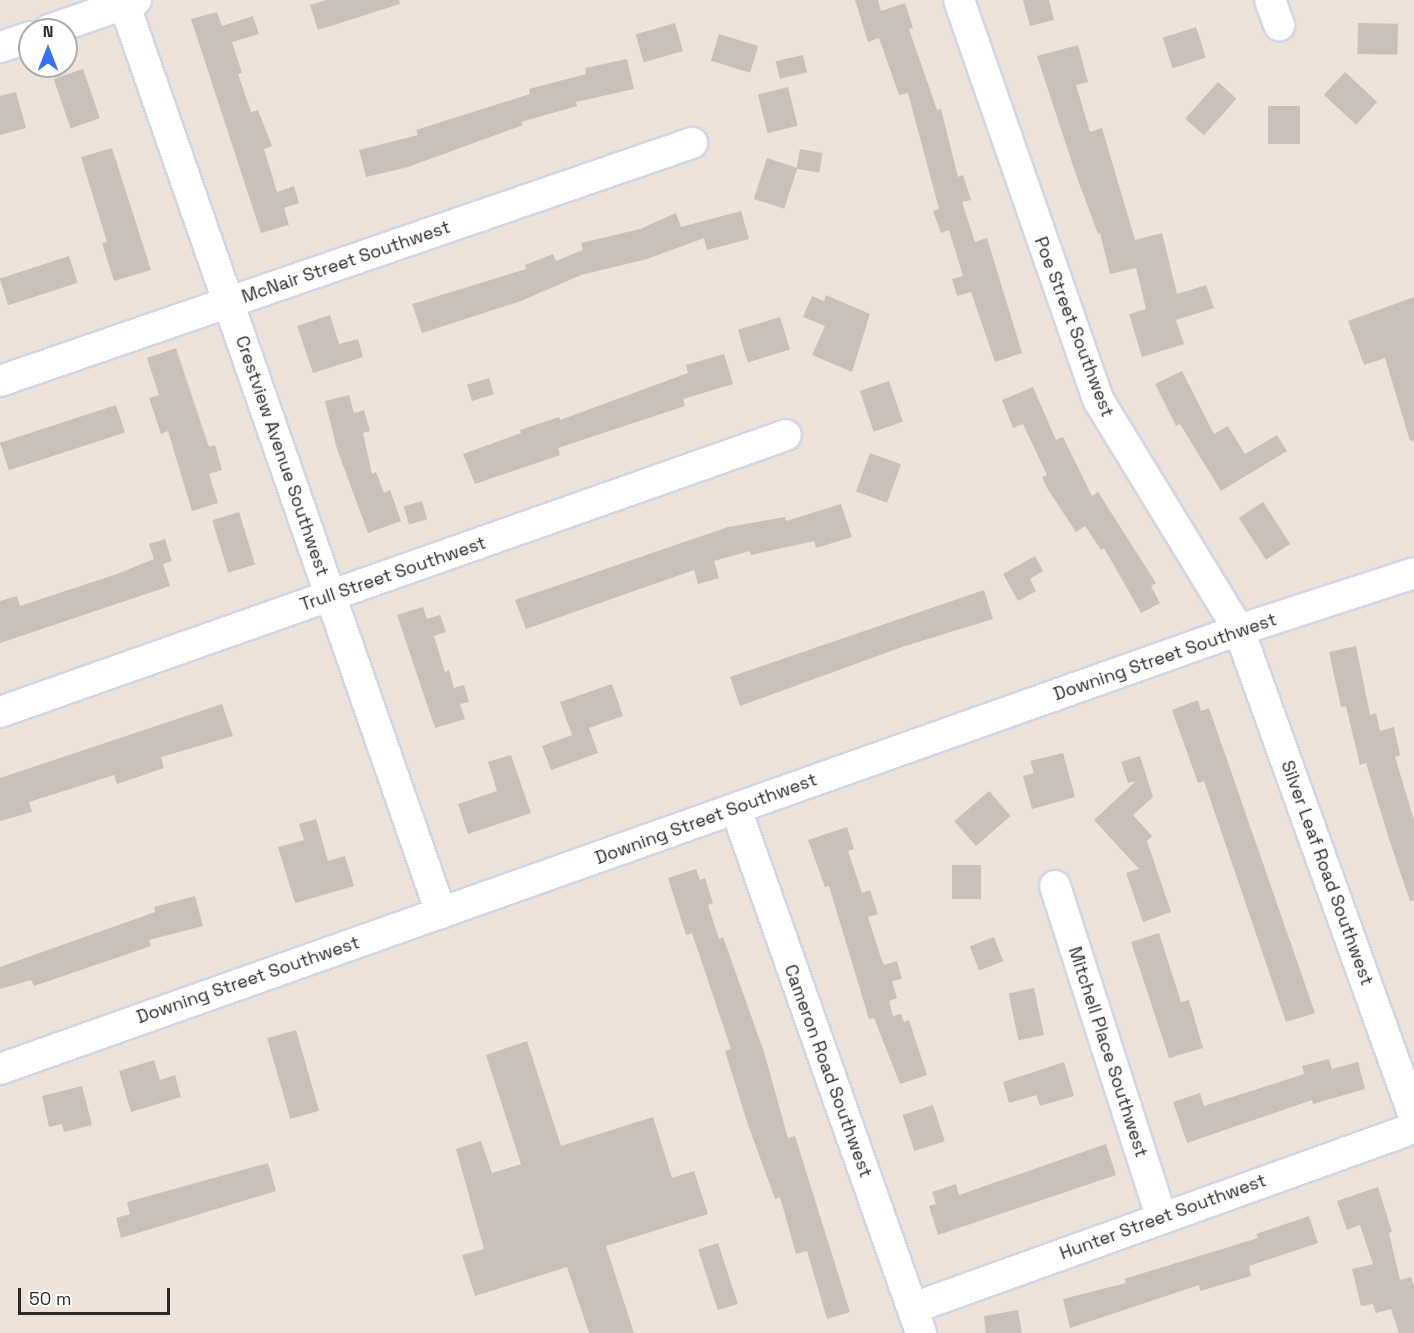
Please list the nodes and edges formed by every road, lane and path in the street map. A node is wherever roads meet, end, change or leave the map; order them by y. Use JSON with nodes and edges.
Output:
{"nodes":[{"id":1,"x":959,"y":0,"type":"edge"},
{"id":2,"x":128,"y":1,"type":"edge"},
{"id":3,"x":78,"y":19,"type":"edge"},
{"id":4,"x":18,"y":41,"type":"edge"},
{"id":5,"x":0,"y":47,"type":"edge"},
{"id":6,"x":692,"y":143,"type":"dead end"},
{"id":7,"x":228,"y":302,"type":"junction"},
{"id":8,"x":0,"y":381,"type":"edge"},
{"id":9,"x":786,"y":435,"type":"dead end"},
{"id":10,"x":1414,"y":573,"type":"edge"},
{"id":11,"x":331,"y":596,"type":"junction"},
{"id":12,"x":1239,"y":630,"type":"junction"},
{"id":13,"x":0,"y":712,"type":"edge"},
{"id":14,"x":735,"y":809,"type":"junction"},
{"id":15,"x":1055,"y":886,"type":"dead end"},
{"id":16,"x":441,"y":913,"type":"junction"},
{"id":17,"x":0,"y":1069,"type":"edge"},
{"id":18,"x":1414,"y":1116,"type":"edge"},
{"id":19,"x":1414,"y":1128,"type":"edge"},
{"id":20,"x":1161,"y":1217,"type":"junction"},
{"id":21,"x":917,"y":1320,"type":"edge"}],
"edges":[{"from":1,"to":12,"type":"street","name":"Poe Street Southwest"},
{"from":2,"to":3,"type":"street"},
{"from":2,"to":7,"type":"street","name":"Crestview Avenue Southwest"},
{"from":4,"to":5,"type":"street"},
{"from":6,"to":7,"type":"street","name":"McNair Street Southwest"},
{"from":7,"to":8,"type":"street","name":"McNair Street Southwest"},
{"from":7,"to":11,"type":"street","name":"Crestview Avenue Southwest"},
{"from":9,"to":11,"type":"street","name":"Trull Street Southwest"},
{"from":10,"to":12,"type":"street","name":"Downing Street Southwest"},
{"from":11,"to":13,"type":"street","name":"Trull Street Southwest"},
{"from":11,"to":16,"type":"street","name":"Crestview Avenue Southwest"},
{"from":12,"to":14,"type":"street","name":"Downing Street Southwest"},
{"from":12,"to":18,"type":"street","name":"Silver Leaf Road Southwest"},
{"from":14,"to":16,"type":"street","name":"Downing Street Southwest"},
{"from":14,"to":21,"type":"street","name":"Cameron Road Southwest"},
{"from":15,"to":20,"type":"street","name":"Mitchell Place Southwest"},
{"from":16,"to":17,"type":"street","name":"Downing Street Southwest"},
{"from":19,"to":20,"type":"street","name":"Hunter Street Southwest"},
{"from":20,"to":21,"type":"street","name":"Hunter Street Southwest"}]}
